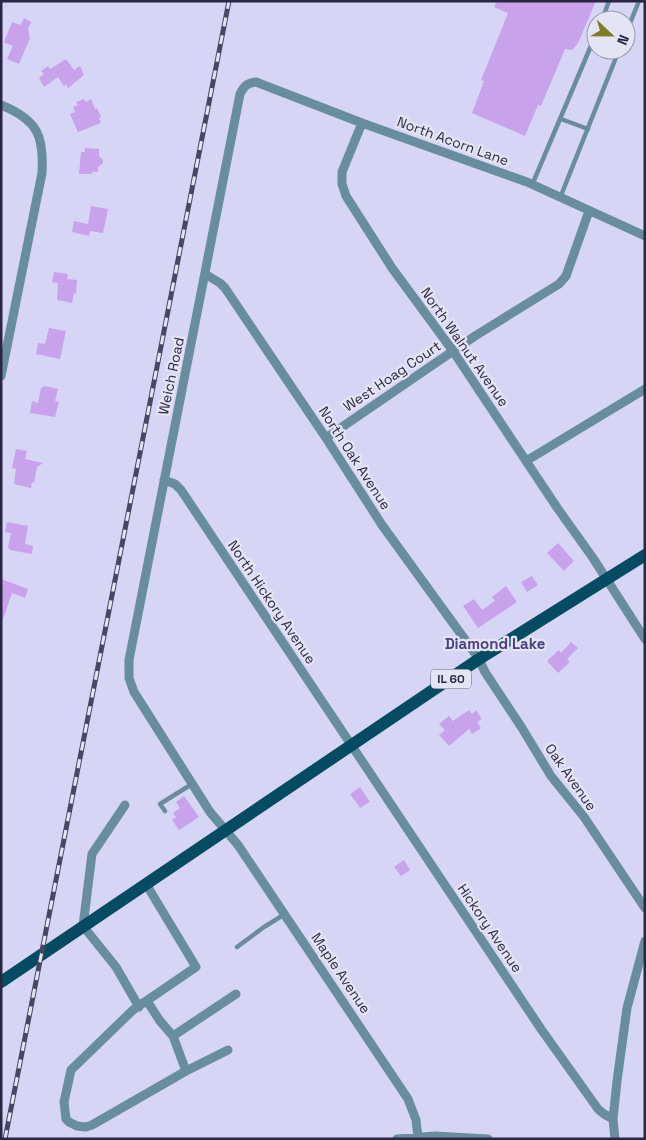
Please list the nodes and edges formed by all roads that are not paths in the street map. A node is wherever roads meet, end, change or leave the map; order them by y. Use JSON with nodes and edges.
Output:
{"nodes":[{"id":1,"x":586,"y":58,"type":"edge"},
{"id":2,"x":615,"y":60,"type":"edge"},
{"id":3,"x":248,"y":83,"type":"joint"},
{"id":4,"x":1,"y":105,"type":"edge"},
{"id":5,"x":561,"y":118,"type":"junction"},
{"id":6,"x":362,"y":123,"type":"junction"},
{"id":7,"x":588,"y":129,"type":"junction"},
{"id":8,"x":532,"y":185,"type":"junction"},
{"id":9,"x":560,"y":198,"type":"junction"},
{"id":10,"x":589,"y":211,"type":"junction"},
{"id":11,"x":645,"y":236,"type":"edge"},
{"id":12,"x":205,"y":274,"type":"junction"},
{"id":13,"x":454,"y":351,"type":"junction"},
{"id":14,"x":1,"y":376,"type":"edge"},
{"id":15,"x":645,"y":389,"type":"edge"},
{"id":16,"x":326,"y":438,"type":"junction"},
{"id":17,"x":526,"y":460,"type":"junction"},
{"id":18,"x":164,"y":480,"type":"junction"},
{"id":19,"x":645,"y":555,"type":"edge"},
{"id":20,"x":606,"y":578,"type":"junction"},
{"id":21,"x":645,"y":639,"type":"edge"},
{"id":22,"x":479,"y":659,"type":"junction"},
{"id":23,"x":129,"y":678,"type":"joint"},
{"id":24,"x":351,"y":746,"type":"junction"},
{"id":25,"x":193,"y":783,"type":"junction"},
{"id":26,"x":125,"y":805,"type":"dead end"},
{"id":27,"x":165,"y":811,"type":"dead end"},
{"id":28,"x":227,"y":830,"type":"junction"},
{"id":29,"x":146,"y":884,"type":"junction"},
{"id":30,"x":645,"y":908,"type":"edge"},
{"id":31,"x":285,"y":914,"type":"junction"},
{"id":32,"x":84,"y":926,"type":"junction"},
{"id":33,"x":645,"y":941,"type":"edge"},
{"id":34,"x":236,"y":947,"type":"dead end"},
{"id":35,"x":1,"y":982,"type":"edge"},
{"id":36,"x":236,"y":994,"type":"dead end"},
{"id":37,"x":147,"y":1001,"type":"junction"},
{"id":38,"x":139,"y":1007,"type":"junction"},
{"id":39,"x":173,"y":1036,"type":"junction"},
{"id":40,"x":228,"y":1050,"type":"dead end"},
{"id":41,"x":186,"y":1071,"type":"junction"},
{"id":42,"x":613,"y":1119,"type":"junction"},
{"id":43,"x":418,"y":1137,"type":"junction"},
{"id":44,"x":397,"y":1139,"type":"edge"},
{"id":45,"x":488,"y":1139,"type":"edge"},
{"id":46,"x":615,"y":1139,"type":"edge"}],
"edges":[{"from":1,"to":5,"type":"lane"},
{"from":2,"to":7,"type":"lane"},
{"from":3,"to":6,"type":"street","name":"North Acorn Lane"},
{"from":3,"to":12,"type":"street","name":"Weich Road"},
{"from":4,"to":14,"type":"street"},
{"from":5,"to":7,"type":"lane"},
{"from":5,"to":8,"type":"lane"},
{"from":6,"to":8,"type":"street","name":"North Acorn Lane"},
{"from":6,"to":13,"type":"street","name":"North Walnut Avenue"},
{"from":7,"to":9,"type":"lane"},
{"from":8,"to":9,"type":"street","name":"North Acorn Lane"},
{"from":9,"to":10,"type":"street","name":"North Acorn Lane"},
{"from":10,"to":11,"type":"street","name":"North Acorn Lane"},
{"from":10,"to":13,"type":"street","name":"West Hoag Court"},
{"from":12,"to":16,"type":"street","name":"North Oak Avenue"},
{"from":12,"to":18,"type":"street","name":"Weich Road"},
{"from":13,"to":16,"type":"street","name":"West Hoag Court"},
{"from":13,"to":17,"type":"street","name":"North Walnut Avenue"},
{"from":15,"to":17,"type":"street"},
{"from":16,"to":22,"type":"street","name":"North Oak Avenue"},
{"from":17,"to":20,"type":"street","name":"North Walnut Avenue"},
{"from":18,"to":23,"type":"street","name":"Weich Road"},
{"from":18,"to":24,"type":"street","name":"North Hickory Avenue"},
{"from":19,"to":20,"type":"main road","number":"IL 60"},
{"from":20,"to":21,"type":"street","name":"North Walnut Avenue"},
{"from":20,"to":22,"type":"main road","number":"IL 60"},
{"from":22,"to":24,"type":"main road","number":"IL 60"},
{"from":22,"to":30,"type":"street","name":"Oak Avenue"},
{"from":23,"to":25,"type":"street","name":"Maple Avenue"},
{"from":24,"to":28,"type":"main road","number":"IL 60"},
{"from":24,"to":42,"type":"street","name":"Hickory Avenue"},
{"from":25,"to":27,"type":"lane"},
{"from":25,"to":28,"type":"street","name":"Maple Avenue"},
{"from":26,"to":32,"type":"street"},
{"from":28,"to":29,"type":"main road","number":"IL 60"},
{"from":28,"to":31,"type":"street","name":"Maple Avenue"},
{"from":29,"to":32,"type":"main road","number":"IL 60"},
{"from":29,"to":37,"type":"street"},
{"from":31,"to":34,"type":"lane"},
{"from":31,"to":43,"type":"street","name":"Maple Avenue"},
{"from":32,"to":35,"type":"main road","number":"IL 60"},
{"from":32,"to":38,"type":"street"},
{"from":33,"to":42,"type":"street"},
{"from":36,"to":39,"type":"street"},
{"from":37,"to":38,"type":"street"},
{"from":37,"to":39,"type":"street"},
{"from":38,"to":41,"type":"street"},
{"from":39,"to":41,"type":"street"},
{"from":40,"to":41,"type":"street"},
{"from":42,"to":46,"type":"street"},
{"from":43,"to":44,"type":"street"},
{"from":43,"to":45,"type":"street"}]}
